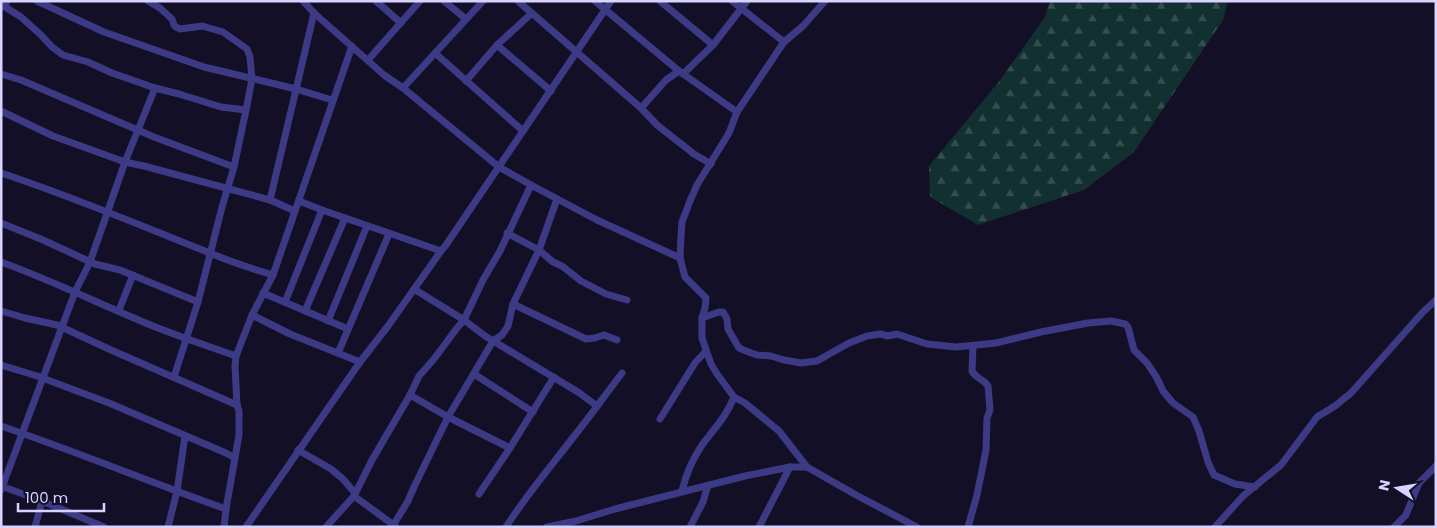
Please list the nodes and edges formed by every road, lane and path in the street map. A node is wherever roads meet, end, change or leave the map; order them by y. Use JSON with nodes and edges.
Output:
{"nodes":[{"id":1,"x":38,"y":1,"type":"edge"},
{"id":2,"x":148,"y":1,"type":"edge"},
{"id":3,"x":303,"y":1,"type":"edge"},
{"id":4,"x":376,"y":1,"type":"edge"},
{"id":5,"x":420,"y":1,"type":"edge"},
{"id":6,"x":444,"y":1,"type":"edge"},
{"id":7,"x":483,"y":1,"type":"edge"},
{"id":8,"x":518,"y":1,"type":"edge"},
{"id":9,"x":594,"y":1,"type":"edge"},
{"id":10,"x":612,"y":1,"type":"edge"},
{"id":11,"x":660,"y":1,"type":"edge"},
{"id":12,"x":732,"y":1,"type":"edge"},
{"id":13,"x":747,"y":1,"type":"edge"},
{"id":14,"x":825,"y":1,"type":"edge"},
{"id":15,"x":3,"y":4,"type":"edge"},
{"id":16,"x":741,"y":9,"type":"junction"},
{"id":17,"x":605,"y":10,"type":"junction"},
{"id":18,"x":314,"y":13,"type":"junction"},
{"id":19,"x":532,"y":13,"type":"junction"},
{"id":20,"x":466,"y":19,"type":"junction"},
{"id":21,"x":401,"y":23,"type":"junction"},
{"id":22,"x":784,"y":42,"type":"junction"},
{"id":23,"x":497,"y":45,"type":"junction"},
{"id":24,"x":712,"y":45,"type":"junction"},
{"id":25,"x":352,"y":46,"type":"junction"},
{"id":26,"x":577,"y":52,"type":"junction"},
{"id":27,"x":435,"y":53,"type":"junction"},
{"id":28,"x":368,"y":60,"type":"junction"},
{"id":29,"x":681,"y":73,"type":"junction"},
{"id":30,"x":1,"y":74,"type":"edge"},
{"id":31,"x":252,"y":79,"type":"junction"},
{"id":32,"x":466,"y":81,"type":"junction"},
{"id":33,"x":155,"y":88,"type":"junction"},
{"id":34,"x":403,"y":88,"type":"junction"},
{"id":35,"x":296,"y":89,"type":"junction"},
{"id":36,"x":550,"y":91,"type":"junction"},
{"id":37,"x":332,"y":100,"type":"junction"},
{"id":38,"x":641,"y":108,"type":"junction"},
{"id":39,"x":246,"y":110,"type":"junction"},
{"id":40,"x":1,"y":112,"type":"edge"},
{"id":41,"x":737,"y":112,"type":"junction"},
{"id":42,"x":137,"y":130,"type":"junction"},
{"id":43,"x":523,"y":131,"type":"junction"},
{"id":44,"x":125,"y":162,"type":"junction"},
{"id":45,"x":711,"y":164,"type":"junction"},
{"id":46,"x":234,"y":167,"type":"junction"},
{"id":47,"x":499,"y":167,"type":"junction"},
{"id":48,"x":1,"y":173,"type":"edge"},
{"id":49,"x":531,"y":185,"type":"junction"},
{"id":50,"x":227,"y":188,"type":"junction"},
{"id":51,"x":557,"y":199,"type":"junction"},
{"id":52,"x":270,"y":200,"type":"junction"},
{"id":53,"x":299,"y":201,"type":"junction"},
{"id":54,"x":322,"y":210,"type":"junction"},
{"id":55,"x":295,"y":211,"type":"junction"},
{"id":56,"x":107,"y":212,"type":"junction"},
{"id":57,"x":345,"y":218,"type":"junction"},
{"id":58,"x":1,"y":223,"type":"edge"},
{"id":59,"x":367,"y":226,"type":"junction"},
{"id":60,"x":389,"y":234,"type":"junction"},
{"id":61,"x":507,"y":234,"type":"junction"},
{"id":62,"x":539,"y":250,"type":"junction"},
{"id":63,"x":441,"y":251,"type":"junction"},
{"id":64,"x":210,"y":254,"type":"junction"},
{"id":65,"x":680,"y":258,"type":"junction"},
{"id":66,"x":1,"y":262,"type":"edge"},
{"id":67,"x":90,"y":262,"type":"junction"},
{"id":68,"x":133,"y":275,"type":"junction"},
{"id":69,"x":273,"y":275,"type":"junction"},
{"id":70,"x":414,"y":289,"type":"junction"},
{"id":71,"x":75,"y":292,"type":"junction"},
{"id":72,"x":263,"y":292,"type":"junction"},
{"id":73,"x":627,"y":300,"type":"dead end"},
{"id":74,"x":1436,"y":300,"type":"edge"},
{"id":75,"x":198,"y":302,"type":"junction"},
{"id":76,"x":285,"y":302,"type":"junction"},
{"id":77,"x":513,"y":304,"type":"junction"},
{"id":78,"x":119,"y":310,"type":"junction"},
{"id":79,"x":305,"y":310,"type":"junction"},
{"id":80,"x":1,"y":311,"type":"edge"},
{"id":81,"x":252,"y":315,"type":"junction"},
{"id":82,"x":702,"y":318,"type":"junction"},
{"id":83,"x":464,"y":320,"type":"junction"},
{"id":84,"x":328,"y":321,"type":"junction"},
{"id":85,"x":62,"y":328,"type":"junction"},
{"id":86,"x":348,"y":330,"type":"junction"},
{"id":87,"x":187,"y":338,"type":"junction"},
{"id":88,"x":617,"y":340,"type":"dead end"},
{"id":89,"x":493,"y":341,"type":"junction"},
{"id":90,"x":973,"y":346,"type":"junction"},
{"id":91,"x":706,"y":351,"type":"junction"},
{"id":92,"x":338,"y":353,"type":"junction"},
{"id":93,"x":236,"y":356,"type":"junction"},
{"id":94,"x":360,"y":362,"type":"junction"},
{"id":95,"x":1,"y":365,"type":"edge"},
{"id":96,"x":622,"y":373,"type":"dead end"},
{"id":97,"x":474,"y":374,"type":"junction"},
{"id":98,"x":554,"y":377,"type":"junction"},
{"id":99,"x":43,"y":378,"type":"junction"},
{"id":100,"x":174,"y":378,"type":"junction"},
{"id":101,"x":410,"y":395,"type":"junction"},
{"id":102,"x":734,"y":397,"type":"junction"},
{"id":103,"x":237,"y":405,"type":"junction"},
{"id":104,"x":597,"y":406,"type":"junction"},
{"id":105,"x":532,"y":412,"type":"junction"},
{"id":106,"x":448,"y":417,"type":"junction"},
{"id":107,"x":660,"y":418,"type":"dead end"},
{"id":108,"x":1,"y":426,"type":"edge"},
{"id":109,"x":22,"y":433,"type":"junction"},
{"id":110,"x":185,"y":436,"type":"junction"},
{"id":111,"x":510,"y":448,"type":"junction"},
{"id":112,"x":298,"y":450,"type":"junction"},
{"id":113,"x":235,"y":458,"type":"junction"},
{"id":114,"x":1436,"y":466,"type":"edge"},
{"id":115,"x":790,"y":467,"type":"junction"},
{"id":116,"x":807,"y":467,"type":"junction"},
{"id":117,"x":708,"y":485,"type":"junction"},
{"id":118,"x":1255,"y":487,"type":"junction"},
{"id":119,"x":2,"y":488,"type":"edge"},
{"id":120,"x":682,"y":491,"type":"junction"},
{"id":121,"x":177,"y":492,"type":"junction"},
{"id":122,"x":355,"y":494,"type":"junction"},
{"id":123,"x":479,"y":494,"type":"dead end"},
{"id":124,"x":42,"y":501,"type":"junction"},
{"id":125,"x":226,"y":508,"type":"junction"},
{"id":126,"x":575,"y":524,"type":"edge"},
{"id":127,"x":394,"y":526,"type":"edge"},
{"id":128,"x":35,"y":527,"type":"edge"},
{"id":129,"x":104,"y":527,"type":"edge"},
{"id":130,"x":168,"y":527,"type":"edge"},
{"id":131,"x":224,"y":527,"type":"edge"},
{"id":132,"x":246,"y":527,"type":"edge"},
{"id":133,"x":326,"y":527,"type":"edge"},
{"id":134,"x":506,"y":527,"type":"edge"},
{"id":135,"x":547,"y":527,"type":"edge"},
{"id":136,"x":690,"y":527,"type":"edge"},
{"id":137,"x":759,"y":527,"type":"edge"},
{"id":138,"x":917,"y":527,"type":"edge"},
{"id":139,"x":968,"y":527,"type":"edge"},
{"id":140,"x":1216,"y":527,"type":"edge"},
{"id":141,"x":1394,"y":527,"type":"edge"}],
"edges":[{"from":1,"to":31,"type":"street"},
{"from":2,"to":31,"type":"street"},
{"from":3,"to":18,"type":"street"},
{"from":4,"to":21,"type":"street"},
{"from":5,"to":21,"type":"street"},
{"from":6,"to":20,"type":"street"},
{"from":7,"to":20,"type":"street"},
{"from":8,"to":19,"type":"street"},
{"from":9,"to":17,"type":"street"},
{"from":10,"to":17,"type":"street"},
{"from":11,"to":24,"type":"street"},
{"from":12,"to":16,"type":"street"},
{"from":13,"to":16,"type":"street"},
{"from":14,"to":22,"type":"street"},
{"from":15,"to":33,"type":"street"},
{"from":16,"to":22,"type":"street"},
{"from":16,"to":24,"type":"street"},
{"from":17,"to":26,"type":"street"},
{"from":17,"to":29,"type":"street"},
{"from":18,"to":25,"type":"street"},
{"from":18,"to":35,"type":"street"},
{"from":19,"to":23,"type":"street"},
{"from":19,"to":26,"type":"street"},
{"from":20,"to":27,"type":"street"},
{"from":21,"to":28,"type":"street"},
{"from":22,"to":41,"type":"street"},
{"from":23,"to":32,"type":"street"},
{"from":23,"to":36,"type":"street"},
{"from":24,"to":29,"type":"street"},
{"from":25,"to":28,"type":"street"},
{"from":25,"to":37,"type":"street"},
{"from":26,"to":36,"type":"street"},
{"from":26,"to":38,"type":"street"},
{"from":27,"to":32,"type":"street"},
{"from":27,"to":34,"type":"street"},
{"from":28,"to":34,"type":"street"},
{"from":29,"to":38,"type":"street"},
{"from":29,"to":41,"type":"street"},
{"from":30,"to":42,"type":"street"},
{"from":31,"to":35,"type":"street"},
{"from":31,"to":39,"type":"street"},
{"from":32,"to":43,"type":"street"},
{"from":33,"to":39,"type":"street"},
{"from":33,"to":42,"type":"street"},
{"from":34,"to":47,"type":"street"},
{"from":35,"to":37,"type":"street"},
{"from":35,"to":52,"type":"street"},
{"from":36,"to":43,"type":"street"},
{"from":37,"to":53,"type":"street"},
{"from":38,"to":45,"type":"street"},
{"from":39,"to":46,"type":"street"},
{"from":40,"to":44,"type":"street"},
{"from":41,"to":45,"type":"street"},
{"from":42,"to":44,"type":"street"},
{"from":42,"to":46,"type":"street"},
{"from":43,"to":47,"type":"street"},
{"from":44,"to":50,"type":"street"},
{"from":44,"to":56,"type":"street"},
{"from":45,"to":65,"type":"street"},
{"from":46,"to":50,"type":"street"},
{"from":47,"to":49,"type":"street"},
{"from":47,"to":63,"type":"street"},
{"from":48,"to":56,"type":"street"},
{"from":49,"to":51,"type":"street"},
{"from":49,"to":61,"type":"street"},
{"from":50,"to":52,"type":"street"},
{"from":50,"to":64,"type":"street"},
{"from":51,"to":62,"type":"street"},
{"from":51,"to":65,"type":"street"},
{"from":52,"to":55,"type":"street"},
{"from":53,"to":54,"type":"street"},
{"from":53,"to":55,"type":"street"},
{"from":54,"to":57,"type":"street"},
{"from":54,"to":76,"type":"street"},
{"from":55,"to":69,"type":"street"},
{"from":56,"to":64,"type":"street"},
{"from":56,"to":67,"type":"street"},
{"from":57,"to":59,"type":"street"},
{"from":57,"to":79,"type":"street"},
{"from":58,"to":67,"type":"street"},
{"from":59,"to":60,"type":"street"},
{"from":59,"to":84,"type":"street"},
{"from":60,"to":63,"type":"street"},
{"from":60,"to":86,"type":"street"},
{"from":61,"to":62,"type":"street"},
{"from":61,"to":83,"type":"street"},
{"from":62,"to":73,"type":"street"},
{"from":62,"to":77,"type":"street"},
{"from":63,"to":70,"type":"street"},
{"from":64,"to":69,"type":"street"},
{"from":64,"to":75,"type":"street"},
{"from":65,"to":82,"type":"street"},
{"from":66,"to":71,"type":"street"},
{"from":67,"to":68,"type":"street"},
{"from":67,"to":71,"type":"street"},
{"from":68,"to":75,"type":"street"},
{"from":68,"to":78,"type":"street"},
{"from":69,"to":72,"type":"street"},
{"from":70,"to":83,"type":"street"},
{"from":70,"to":94,"type":"street"},
{"from":71,"to":78,"type":"street"},
{"from":71,"to":85,"type":"street"},
{"from":72,"to":76,"type":"street"},
{"from":72,"to":81,"type":"street"},
{"from":74,"to":118,"type":"street"},
{"from":75,"to":87,"type":"street"},
{"from":76,"to":79,"type":"street"},
{"from":77,"to":88,"type":"street"},
{"from":77,"to":89,"type":"street"},
{"from":78,"to":87,"type":"street"},
{"from":79,"to":84,"type":"street"},
{"from":80,"to":85,"type":"street"},
{"from":81,"to":92,"type":"street"},
{"from":81,"to":93,"type":"street"},
{"from":82,"to":90,"type":"street"},
{"from":82,"to":91,"type":"street"},
{"from":83,"to":89,"type":"street"},
{"from":83,"to":101,"type":"street"},
{"from":84,"to":86,"type":"street"},
{"from":85,"to":99,"type":"street"},
{"from":85,"to":100,"type":"street"},
{"from":86,"to":92,"type":"street"},
{"from":87,"to":93,"type":"street"},
{"from":87,"to":100,"type":"street"},
{"from":89,"to":97,"type":"street"},
{"from":89,"to":98,"type":"street"},
{"from":90,"to":118,"type":"street"},
{"from":90,"to":139,"type":"street"},
{"from":91,"to":102,"type":"street"},
{"from":91,"to":107,"type":"street"},
{"from":92,"to":94,"type":"street"},
{"from":93,"to":103,"type":"street"},
{"from":94,"to":112,"type":"street"},
{"from":95,"to":99,"type":"street"},
{"from":96,"to":104,"type":"street"},
{"from":97,"to":105,"type":"street"},
{"from":97,"to":106,"type":"street"},
{"from":98,"to":104,"type":"street"},
{"from":98,"to":105,"type":"street"},
{"from":99,"to":109,"type":"street"},
{"from":99,"to":110,"type":"street"},
{"from":100,"to":103,"type":"street"},
{"from":101,"to":106,"type":"street"},
{"from":101,"to":122,"type":"street"},
{"from":102,"to":116,"type":"street"},
{"from":102,"to":120,"type":"street"},
{"from":103,"to":113,"type":"street"},
{"from":104,"to":134,"type":"street"},
{"from":105,"to":111,"type":"street"},
{"from":106,"to":111,"type":"street"},
{"from":106,"to":127,"type":"street"},
{"from":108,"to":109,"type":"street"},
{"from":109,"to":119,"type":"street"},
{"from":109,"to":121,"type":"street"},
{"from":110,"to":113,"type":"street"},
{"from":110,"to":121,"type":"street"},
{"from":111,"to":123,"type":"street"},
{"from":112,"to":122,"type":"street"},
{"from":112,"to":132,"type":"street"},
{"from":113,"to":125,"type":"street"},
{"from":114,"to":141,"type":"street"},
{"from":115,"to":116,"type":"street"},
{"from":115,"to":117,"type":"street"},
{"from":115,"to":137,"type":"street"},
{"from":116,"to":138,"type":"street"},
{"from":117,"to":120,"type":"street"},
{"from":117,"to":136,"type":"street"},
{"from":118,"to":140,"type":"street"},
{"from":119,"to":124,"type":"street"},
{"from":120,"to":126,"type":"street"},
{"from":121,"to":125,"type":"street"},
{"from":121,"to":130,"type":"street"},
{"from":122,"to":127,"type":"street"},
{"from":122,"to":133,"type":"street"},
{"from":124,"to":128,"type":"street"},
{"from":124,"to":129,"type":"street"},
{"from":125,"to":131,"type":"street"},
{"from":126,"to":135,"type":"street"}]}
